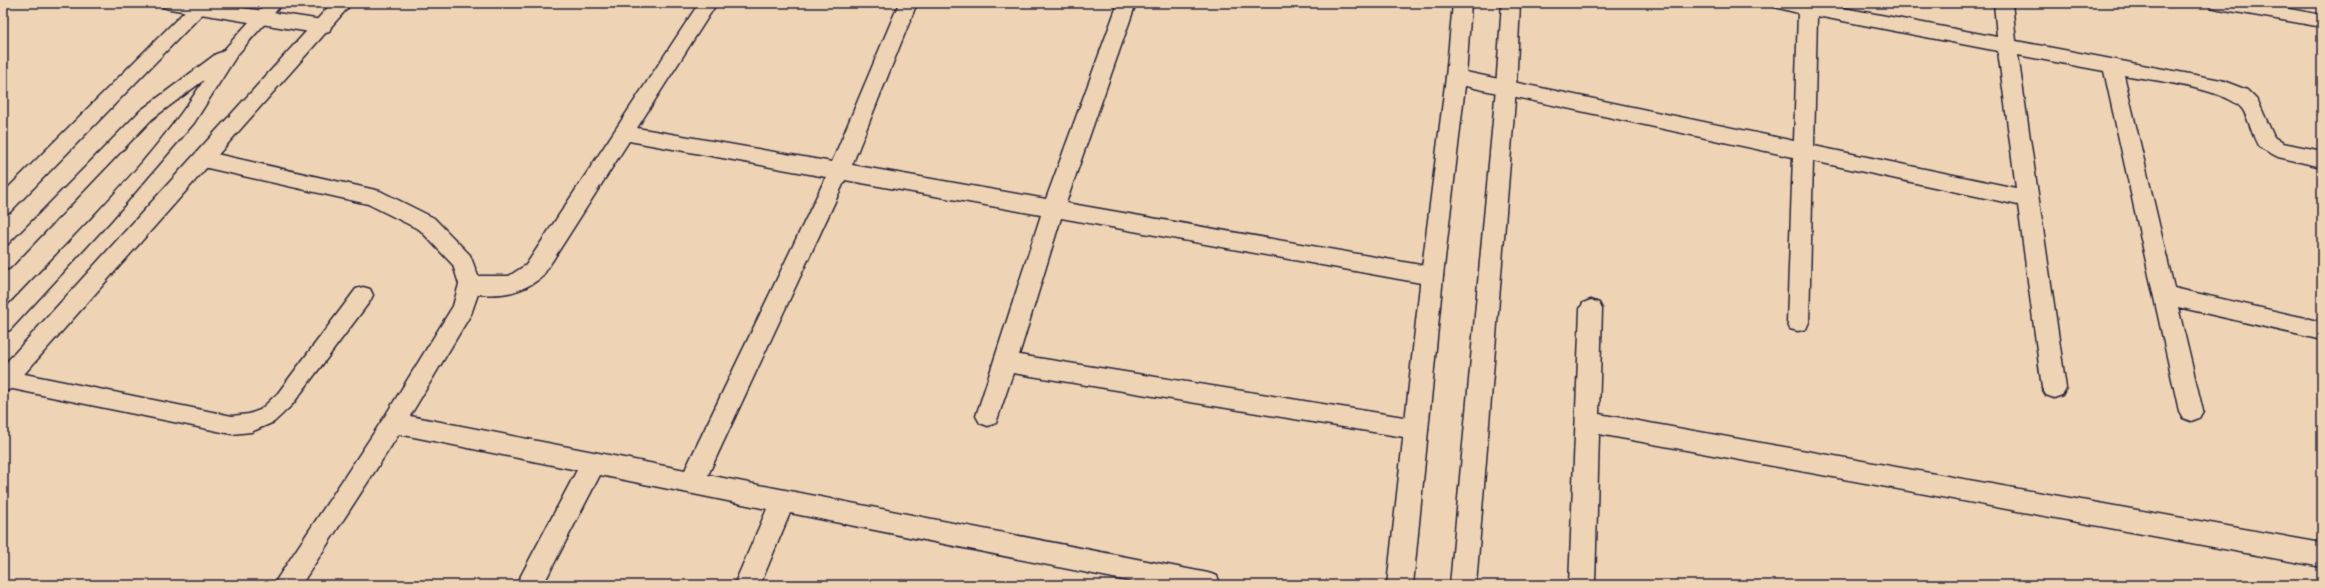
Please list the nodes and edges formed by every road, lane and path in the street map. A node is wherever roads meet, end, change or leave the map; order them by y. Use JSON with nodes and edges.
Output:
{"nodes":[{"id":1,"x":170,"y":3,"type":"edge"},
{"id":2,"x":275,"y":3,"type":"edge"},
{"id":3,"x":343,"y":3,"type":"edge"},
{"id":4,"x":708,"y":3,"type":"edge"},
{"id":5,"x":908,"y":3,"type":"edge"},
{"id":6,"x":1126,"y":3,"type":"edge"},
{"id":7,"x":1462,"y":3,"type":"edge"},
{"id":8,"x":1512,"y":3,"type":"edge"},
{"id":9,"x":1782,"y":3,"type":"edge"},
{"id":10,"x":2002,"y":3,"type":"edge"},
{"id":11,"x":2219,"y":3,"type":"edge"},
{"id":12,"x":202,"y":5,"type":"edge"},
{"id":13,"x":1808,"y":6,"type":"edge"},
{"id":14,"x":262,"y":17,"type":"junction"},
{"id":15,"x":2322,"y":21,"type":"edge"},
{"id":16,"x":322,"y":27,"type":"junction"},
{"id":17,"x":2006,"y":46,"type":"junction"},
{"id":18,"x":231,"y":51,"type":"junction"},
{"id":19,"x":2112,"y":66,"type":"junction"},
{"id":20,"x":1456,"y":77,"type":"junction"},
{"id":21,"x":1506,"y":88,"type":"junction"},
{"id":22,"x":624,"y":134,"type":"junction"},
{"id":23,"x":1804,"y":151,"type":"junction"},
{"id":24,"x":203,"y":159,"type":"junction"},
{"id":25,"x":2322,"y":159,"type":"edge"},
{"id":26,"x":839,"y":171,"type":"junction"},
{"id":27,"x":2028,"y":199,"type":"junction"},
{"id":28,"x":3,"y":206,"type":"edge"},
{"id":29,"x":1053,"y":209,"type":"junction"},
{"id":30,"x":3,"y":264,"type":"edge"},
{"id":31,"x":1432,"y":276,"type":"junction"},
{"id":32,"x":470,"y":284,"type":"junction"},
{"id":33,"x":364,"y":295,"type":"dead end"},
{"id":34,"x":2164,"y":295,"type":"junction"},
{"id":35,"x":1591,"y":309,"type":"dead end"},
{"id":36,"x":1798,"y":322,"type":"dead end"},
{"id":37,"x":3,"y":324,"type":"edge"},
{"id":38,"x":2322,"y":331,"type":"edge"},
{"id":39,"x":1004,"y":362,"type":"junction"},
{"id":40,"x":4,"y":380,"type":"edge"},
{"id":41,"x":2054,"y":388,"type":"dead end"},
{"id":42,"x":2191,"y":411,"type":"dead end"},
{"id":43,"x":988,"y":416,"type":"dead end"},
{"id":44,"x":1587,"y":422,"type":"junction"},
{"id":45,"x":393,"y":423,"type":"junction"},
{"id":46,"x":1416,"y":429,"type":"junction"},
{"id":47,"x":594,"y":463,"type":"junction"},
{"id":48,"x":692,"y":482,"type":"junction"},
{"id":49,"x":783,"y":500,"type":"junction"},
{"id":50,"x":2322,"y":555,"type":"edge"},
{"id":51,"x":286,"y":585,"type":"edge"},
{"id":52,"x":529,"y":585,"type":"edge"},
{"id":53,"x":747,"y":585,"type":"edge"},
{"id":54,"x":1208,"y":585,"type":"edge"},
{"id":55,"x":1400,"y":585,"type":"edge"},
{"id":56,"x":1463,"y":585,"type":"edge"},
{"id":57,"x":1582,"y":585,"type":"edge"}],
"edges":[{"from":1,"to":12,"type":"street"},
{"from":2,"to":14,"type":"lane"},
{"from":3,"to":16,"type":"street"},
{"from":4,"to":22,"type":"street"},
{"from":5,"to":26,"type":"street"},
{"from":6,"to":29,"type":"street"},
{"from":7,"to":20,"type":"street"},
{"from":8,"to":21,"type":"street"},
{"from":9,"to":13,"type":"street"},
{"from":10,"to":17,"type":"street"},
{"from":11,"to":15,"type":"street"},
{"from":12,"to":14,"type":"street"},
{"from":12,"to":28,"type":"street"},
{"from":13,"to":17,"type":"street"},
{"from":13,"to":23,"type":"street"},
{"from":14,"to":16,"type":"street"},
{"from":14,"to":18,"type":"lane"},
{"from":16,"to":24,"type":"street"},
{"from":17,"to":19,"type":"street"},
{"from":17,"to":27,"type":"street"},
{"from":18,"to":30,"type":"lane"},
{"from":18,"to":37,"type":"lane"},
{"from":19,"to":25,"type":"street"},
{"from":19,"to":34,"type":"street"},
{"from":20,"to":21,"type":"street"},
{"from":20,"to":31,"type":"street"},
{"from":21,"to":23,"type":"street"},
{"from":21,"to":56,"type":"street"},
{"from":22,"to":26,"type":"street"},
{"from":22,"to":32,"type":"street"},
{"from":23,"to":27,"type":"street"},
{"from":23,"to":36,"type":"street"},
{"from":24,"to":32,"type":"street"},
{"from":24,"to":40,"type":"street"},
{"from":26,"to":29,"type":"street"},
{"from":26,"to":48,"type":"street"},
{"from":27,"to":41,"type":"street"},
{"from":29,"to":31,"type":"street"},
{"from":29,"to":39,"type":"street"},
{"from":31,"to":46,"type":"street"},
{"from":32,"to":45,"type":"street"},
{"from":33,"to":40,"type":"lane"},
{"from":34,"to":38,"type":"street"},
{"from":34,"to":42,"type":"street"},
{"from":35,"to":44,"type":"street"},
{"from":39,"to":43,"type":"street"},
{"from":39,"to":46,"type":"street"},
{"from":44,"to":50,"type":"street"},
{"from":44,"to":57,"type":"street"},
{"from":45,"to":47,"type":"street"},
{"from":45,"to":51,"type":"street"},
{"from":46,"to":55,"type":"street"},
{"from":47,"to":48,"type":"street"},
{"from":47,"to":52,"type":"street"},
{"from":48,"to":49,"type":"street"},
{"from":49,"to":53,"type":"street"},
{"from":49,"to":54,"type":"street"}]}
